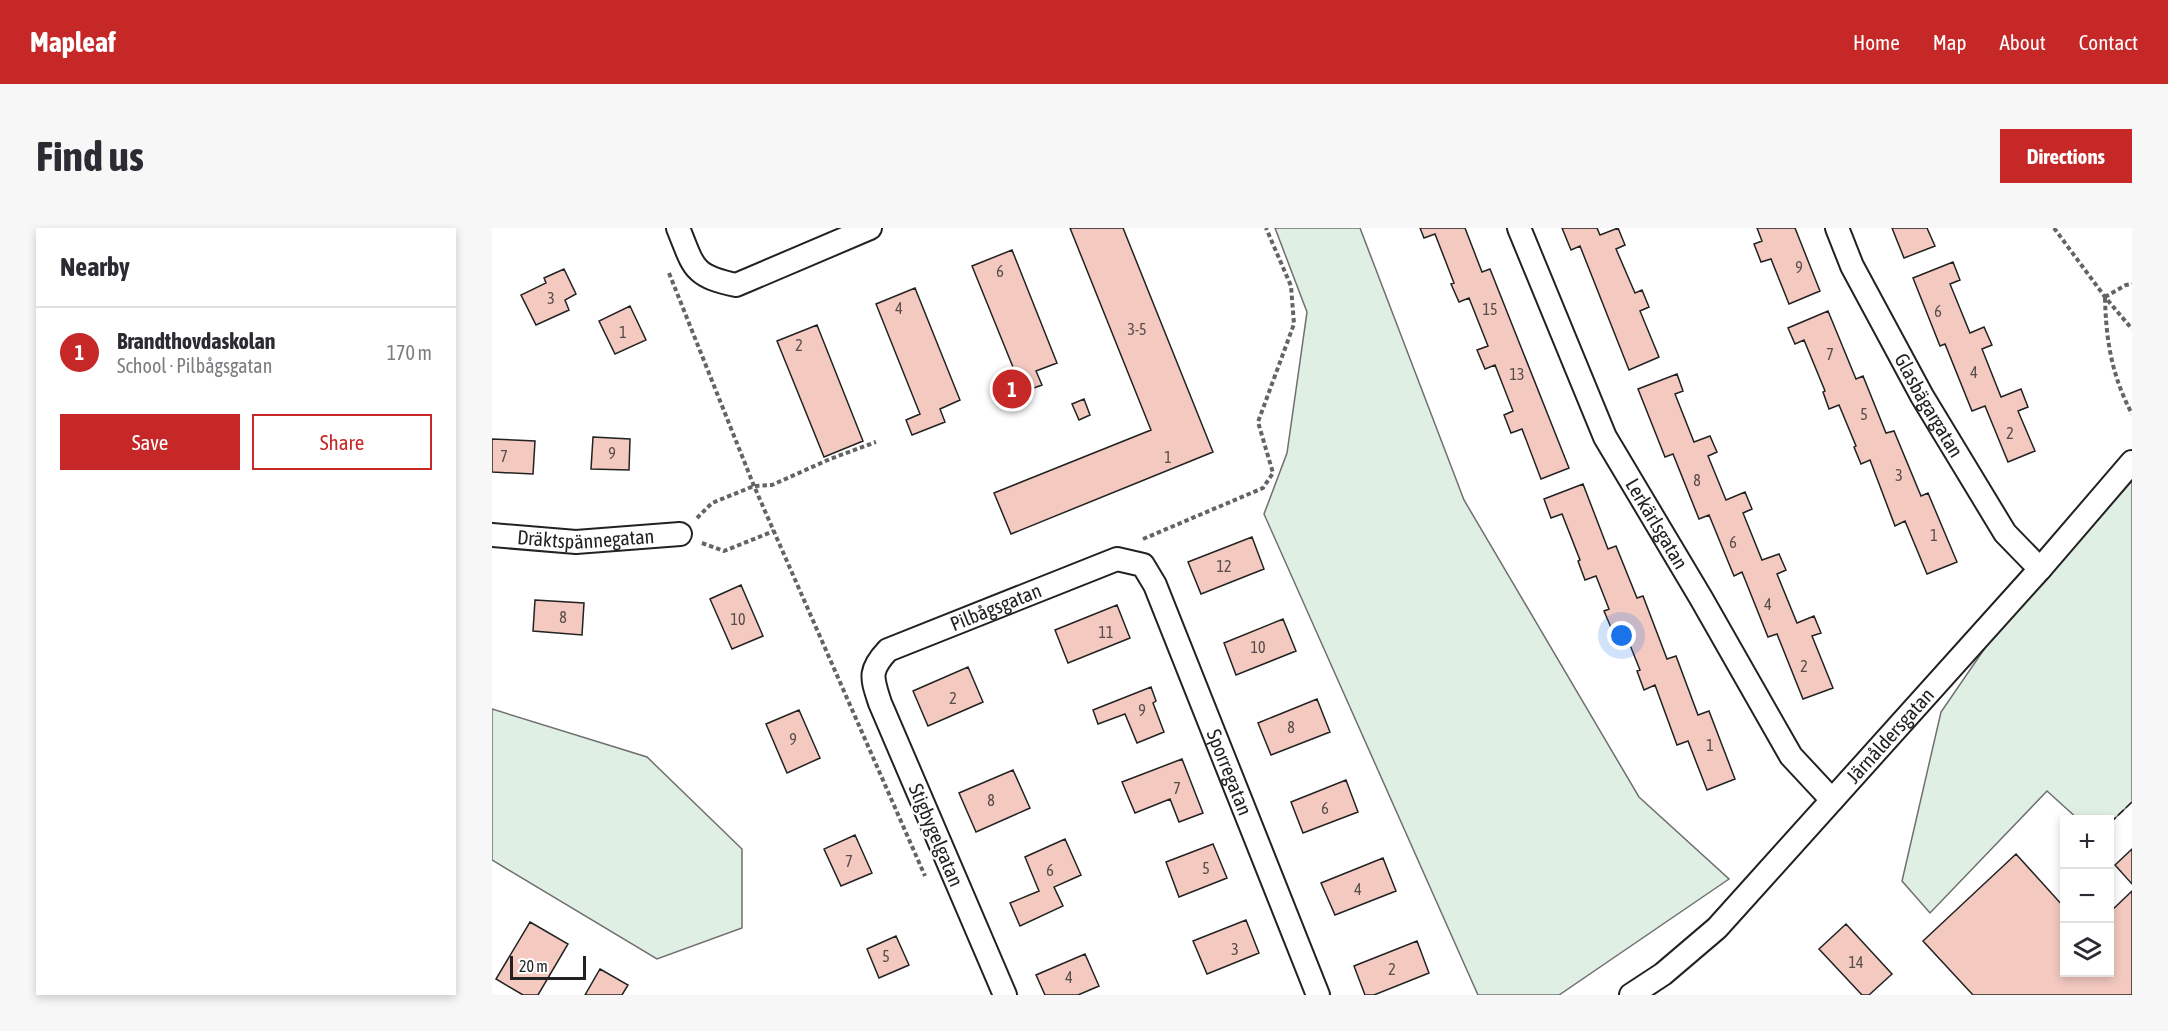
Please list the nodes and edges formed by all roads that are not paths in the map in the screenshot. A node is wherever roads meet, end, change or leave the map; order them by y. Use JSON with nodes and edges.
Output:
{"nodes":[{"id":1,"x":678,"y":228,"type":"edge"},
{"id":2,"x":870,"y":228,"type":"edge"},
{"id":3,"x":1519,"y":228,"type":"edge"},
{"id":4,"x":1837,"y":228,"type":"edge"},
{"id":5,"x":2132,"y":462,"type":"edge"},
{"id":6,"x":680,"y":534,"type":"road end"},
{"id":7,"x":492,"y":535,"type":"edge"},
{"id":8,"x":1123,"y":560,"type":"joint"},
{"id":9,"x":2040,"y":569,"type":"junction"},
{"id":10,"x":873,"y":673,"type":"joint"},
{"id":11,"x":1832,"y":800,"type":"junction"},
{"id":12,"x":1005,"y":995,"type":"edge"},
{"id":13,"x":1318,"y":995,"type":"edge"},
{"id":14,"x":1631,"y":995,"type":"edge"}],
"edges":[{"from":1,"to":2,"type":"street"},
{"from":3,"to":11,"type":"street","name":"Lerkärlsgatan"},
{"from":4,"to":9,"type":"street","name":"Glasbägargatan"},
{"from":5,"to":9,"type":"street","name":"Järnåldersgatan"},
{"from":6,"to":7,"type":"street","name":"Dräktspännegatan"},
{"from":8,"to":10,"type":"street","name":"Pilbågsgatan"},
{"from":8,"to":13,"type":"street","name":"Sporregatan"},
{"from":9,"to":11,"type":"street","name":"Järnåldersgatan"},
{"from":10,"to":12,"type":"street","name":"Stigbygelgatan"},
{"from":11,"to":14,"type":"street","name":"Järnåldersgatan"}]}
